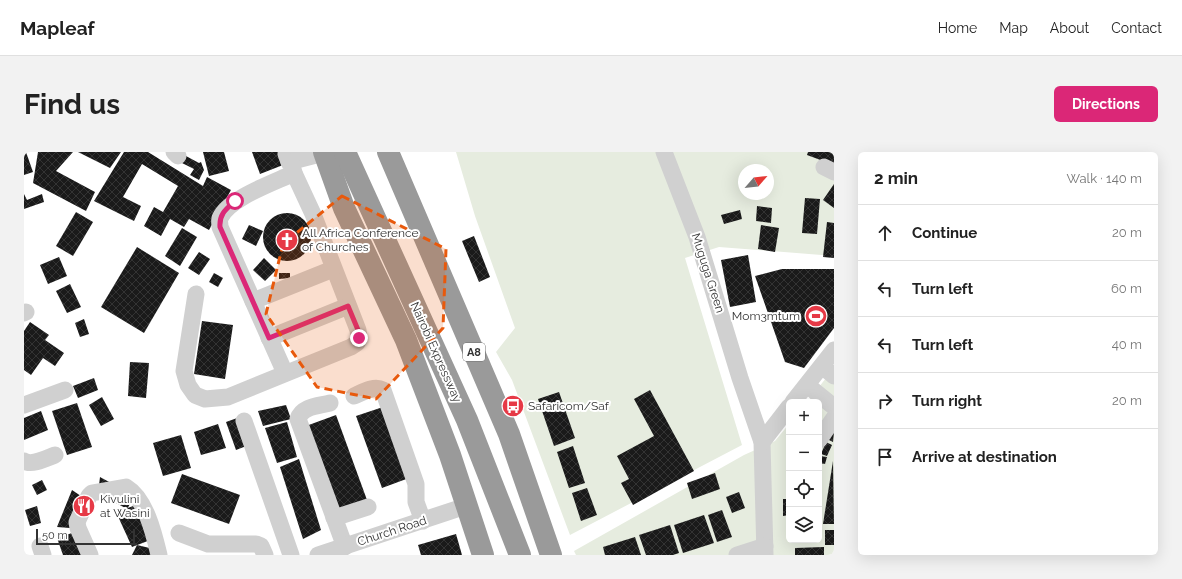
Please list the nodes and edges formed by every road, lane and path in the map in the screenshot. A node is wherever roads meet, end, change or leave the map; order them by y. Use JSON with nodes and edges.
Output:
{"nodes":[{"id":1,"x":324,"y":152,"type":"edge"},
{"id":2,"x":346,"y":152,"type":"edge"},
{"id":3,"x":388,"y":152,"type":"edge"},
{"id":4,"x":664,"y":152,"type":"edge"},
{"id":5,"x":289,"y":162,"type":"edge"},
{"id":6,"x":333,"y":269,"type":"junction"},
{"id":7,"x":196,"y":294,"type":"dead end"},
{"id":8,"x":253,"y":301,"type":"junction"},
{"id":9,"x":348,"y":306,"type":"junction"},
{"id":10,"x":269,"y":338,"type":"junction"},
{"id":11,"x":834,"y":350,"type":"edge"},
{"id":12,"x":828,"y":371,"type":"edge"},
{"id":13,"x":285,"y":373,"type":"junction"},
{"id":14,"x":807,"y":384,"type":"junction"},
{"id":15,"x":66,"y":390,"type":"dead end"},
{"id":16,"x":354,"y":396,"type":"dead end"},
{"id":17,"x":795,"y":399,"type":"edge"},
{"id":18,"x":330,"y":403,"type":"dead end"},
{"id":19,"x":24,"y":405,"type":"edge"},
{"id":20,"x":834,"y":407,"type":"edge"},
{"id":21,"x":786,"y":411,"type":"edge"},
{"id":22,"x":834,"y":418,"type":"edge"},
{"id":23,"x":244,"y":421,"type":"dead end"},
{"id":24,"x":822,"y":436,"type":"edge"},
{"id":25,"x":762,"y":442,"type":"junction"},
{"id":26,"x":55,"y":454,"type":"dead end"},
{"id":27,"x":24,"y":461,"type":"edge"},
{"id":28,"x":466,"y":506,"type":"junction"},
{"id":29,"x":368,"y":507,"type":"dead end"},
{"id":30,"x":334,"y":518,"type":"junction"},
{"id":31,"x":423,"y":521,"type":"junction"},
{"id":32,"x":179,"y":533,"type":"dead end"},
{"id":33,"x":345,"y":547,"type":"junction"},
{"id":34,"x":765,"y":550,"type":"edge"},
{"id":35,"x":90,"y":555,"type":"edge"},
{"id":36,"x":159,"y":555,"type":"edge"},
{"id":37,"x":265,"y":555,"type":"edge"},
{"id":38,"x":290,"y":555,"type":"edge"},
{"id":39,"x":318,"y":555,"type":"edge"},
{"id":40,"x":483,"y":555,"type":"edge"},
{"id":41,"x":520,"y":555,"type":"edge"},
{"id":42,"x":551,"y":555,"type":"edge"},
{"id":43,"x":737,"y":555,"type":"edge"}],
"edges":[{"from":1,"to":5,"type":"street"},
{"from":1,"to":28,"type":"highway"},
{"from":2,"to":41,"type":"highway","name":"Nairobi Expressway"},
{"from":3,"to":42,"type":"highway","number":"A8"},
{"from":4,"to":25,"type":"street","name":"Muguga Green"},
{"from":5,"to":6,"type":"street"},
{"from":5,"to":8,"type":"street"},
{"from":6,"to":8,"type":"street"},
{"from":6,"to":9,"type":"street"},
{"from":7,"to":13,"type":"street"},
{"from":8,"to":10,"type":"street"},
{"from":9,"to":10,"type":"street"},
{"from":9,"to":13,"type":"street"},
{"from":10,"to":13,"type":"street"},
{"from":11,"to":12,"type":"street"},
{"from":12,"to":14,"type":"street"},
{"from":14,"to":17,"type":"street"},
{"from":14,"to":20,"type":"street"},
{"from":15,"to":19,"type":"street"},
{"from":16,"to":31,"type":"street"},
{"from":18,"to":30,"type":"street"},
{"from":21,"to":25,"type":"street"},
{"from":22,"to":24,"type":"street"},
{"from":23,"to":38,"type":"street"},
{"from":25,"to":34,"type":"street","name":"Muguga Green"},
{"from":26,"to":27,"type":"street"},
{"from":28,"to":31,"type":"street","name":"Church Road"},
{"from":28,"to":40,"type":"highway"},
{"from":29,"to":30,"type":"street"},
{"from":30,"to":33,"type":"street"},
{"from":31,"to":33,"type":"street","name":"Church Road"},
{"from":32,"to":37,"type":"street"},
{"from":33,"to":39,"type":"street","name":"Church Road"},
{"from":34,"to":43,"type":"street"},
{"from":35,"to":36,"type":"street"}]}
